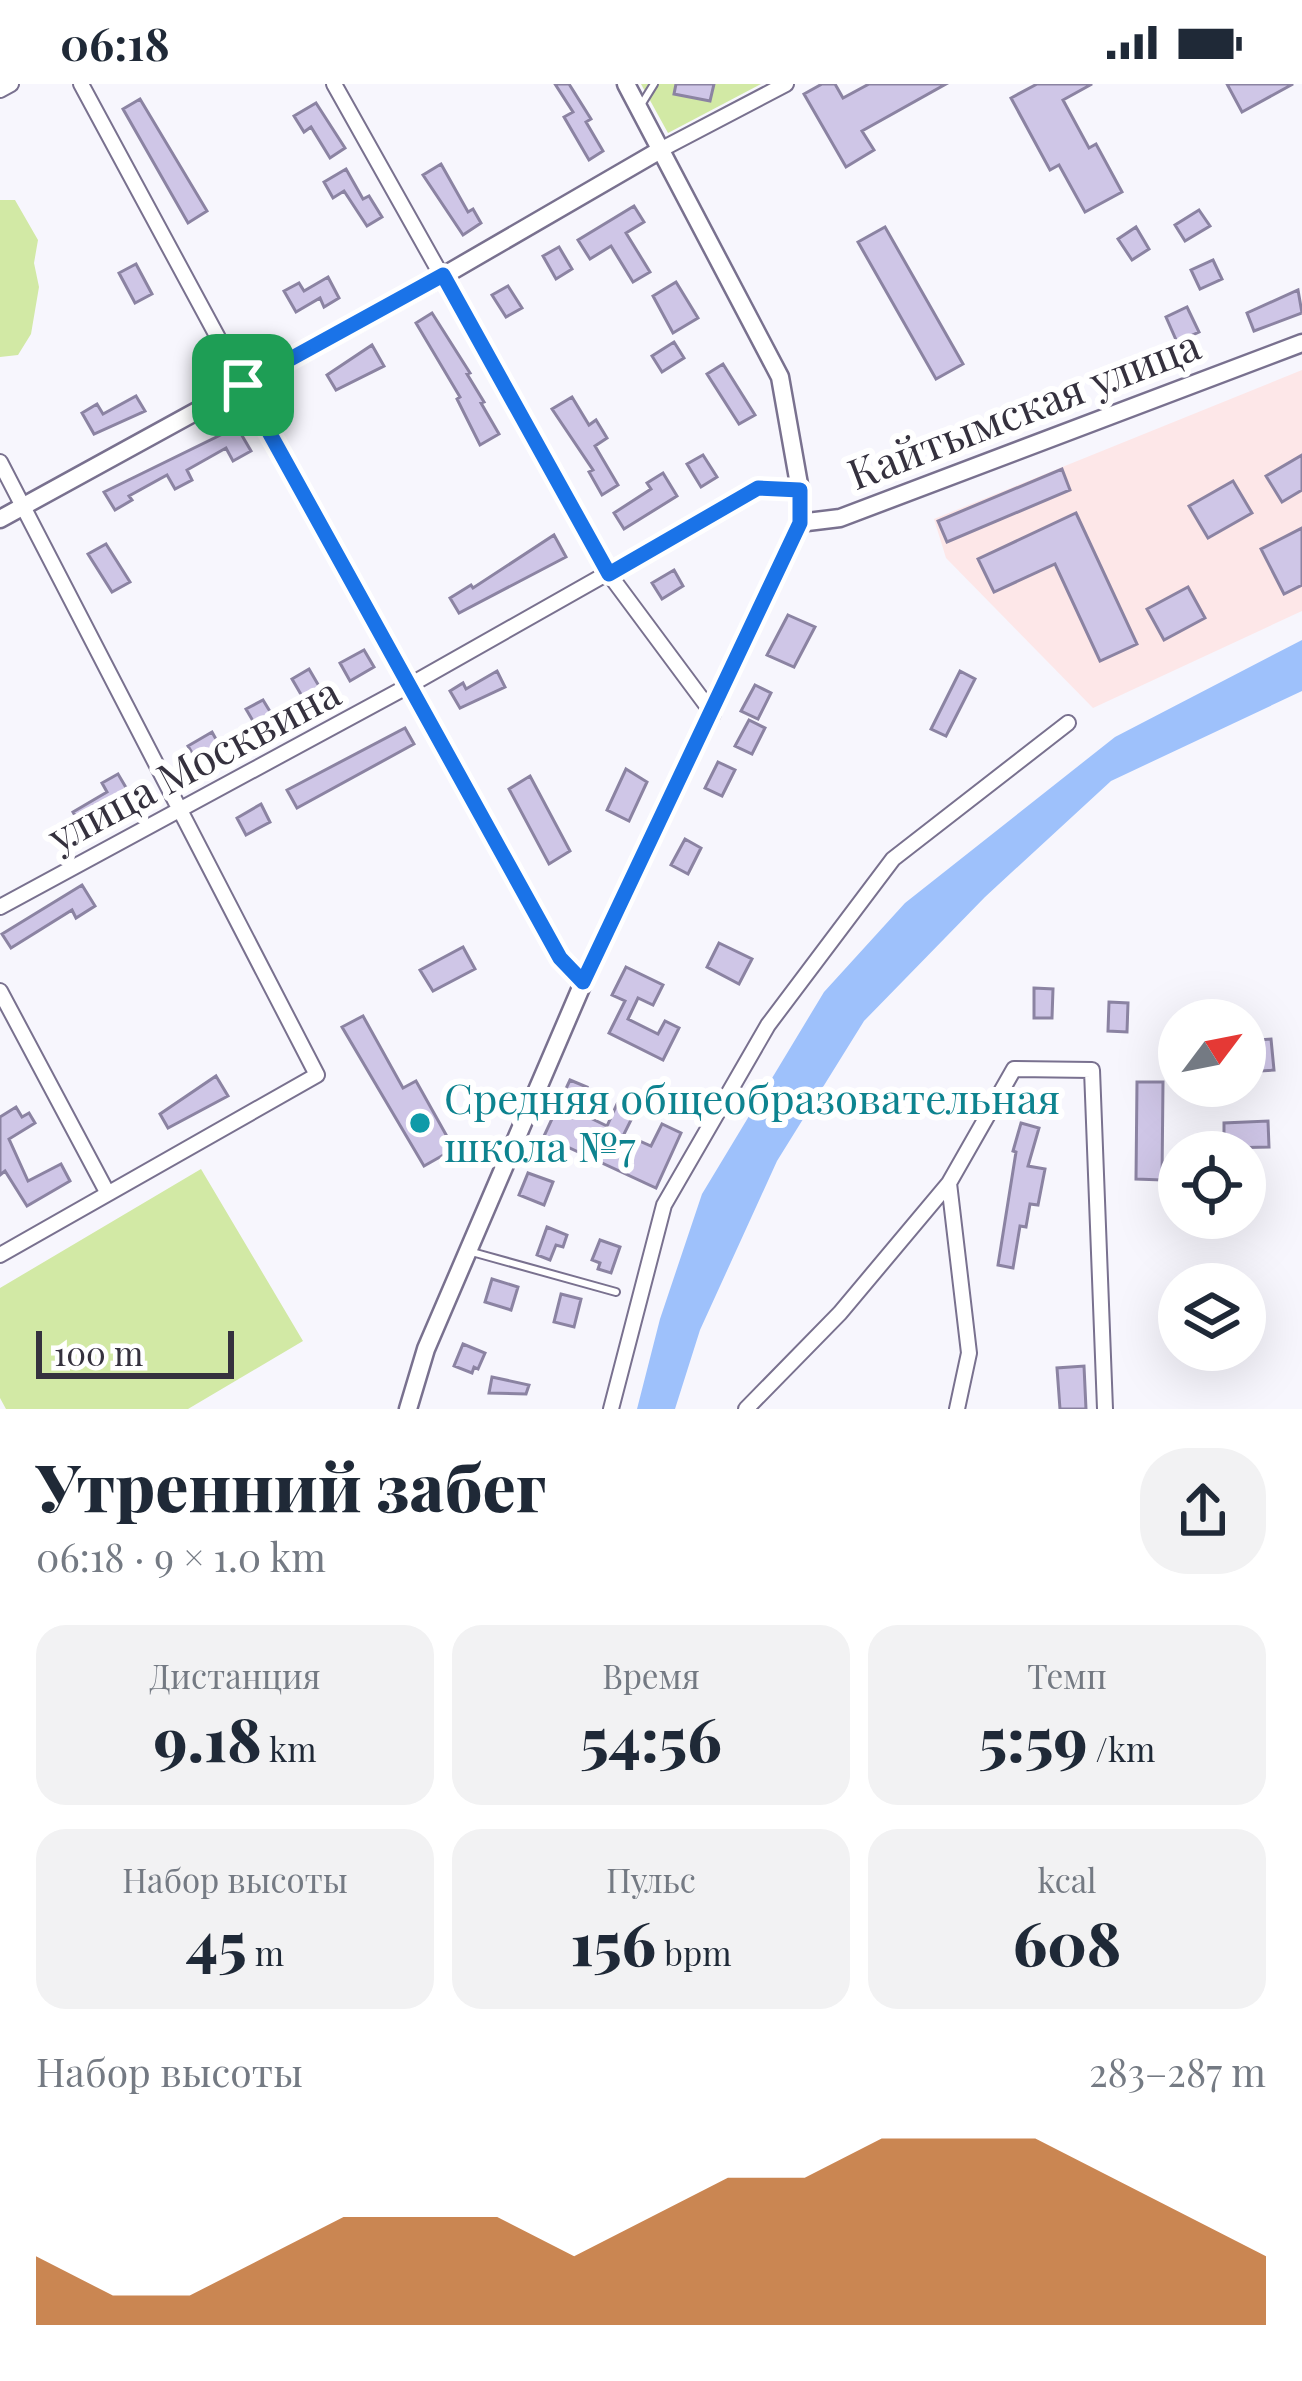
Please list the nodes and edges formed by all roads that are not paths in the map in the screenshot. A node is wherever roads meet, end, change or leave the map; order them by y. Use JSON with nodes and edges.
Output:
{"nodes":[{"id":1,"x":11,"y":84,"type":"edge"},
{"id":2,"x":81,"y":84,"type":"edge"},
{"id":3,"x":334,"y":84,"type":"edge"},
{"id":4,"x":626,"y":84,"type":"edge"},
{"id":5,"x":654,"y":84,"type":"edge"},
{"id":6,"x":786,"y":84,"type":"edge"},
{"id":7,"x":0,"y":90,"type":"edge"},
{"id":8,"x":639,"y":108,"type":"junction"},
{"id":9,"x":662,"y":149,"type":"junction"},
{"id":10,"x":443,"y":275,"type":"junction"},
{"id":11,"x":1302,"y":343,"type":"edge"},
{"id":12,"x":243,"y":385,"type":"junction"},
{"id":13,"x":0,"y":462,"type":"edge"},
{"id":14,"x":800,"y":490,"type":"junction"},
{"id":15,"x":23,"y":507,"type":"junction"},
{"id":16,"x":0,"y":519,"type":"edge"},
{"id":17,"x":800,"y":523,"type":"junction"},
{"id":18,"x":609,"y":574,"type":"junction"},
{"id":19,"x":410,"y":685,"type":"junction"},
{"id":20,"x":712,"y":714,"type":"junction"},
{"id":21,"x":1068,"y":723,"type":"dead end"},
{"id":22,"x":180,"y":811,"type":"junction"},
{"id":23,"x":0,"y":907,"type":"edge"},
{"id":24,"x":583,"y":982,"type":"junction"},
{"id":25,"x":0,"y":991,"type":"edge"},
{"id":26,"x":949,"y":1183,"type":"junction"},
{"id":27,"x":107,"y":1192,"type":"junction"},
{"id":28,"x":468,"y":1251,"type":"junction"},
{"id":29,"x":0,"y":1255,"type":"edge"},
{"id":30,"x":616,"y":1292,"type":"dead end"},
{"id":31,"x":409,"y":1409,"type":"edge"},
{"id":32,"x":611,"y":1409,"type":"edge"},
{"id":33,"x":746,"y":1409,"type":"edge"},
{"id":34,"x":957,"y":1409,"type":"edge"},
{"id":35,"x":1105,"y":1409,"type":"edge"}],
"edges":[{"from":1,"to":7,"type":"street"},
{"from":2,"to":12,"type":"street"},
{"from":3,"to":10,"type":"street"},
{"from":4,"to":8,"type":"street"},
{"from":5,"to":8,"type":"lane"},
{"from":6,"to":9,"type":"street"},
{"from":8,"to":9,"type":"street"},
{"from":9,"to":10,"type":"street"},
{"from":9,"to":14,"type":"street"},
{"from":10,"to":12,"type":"street"},
{"from":10,"to":18,"type":"street"},
{"from":11,"to":17,"type":"street","name":"Кайтымская улица"},
{"from":12,"to":15,"type":"street"},
{"from":12,"to":19,"type":"street"},
{"from":13,"to":15,"type":"street"},
{"from":14,"to":17,"type":"street"},
{"from":14,"to":18,"type":"street","name":"улица Москвина"},
{"from":15,"to":16,"type":"street"},
{"from":15,"to":22,"type":"street"},
{"from":17,"to":20,"type":"street"},
{"from":18,"to":19,"type":"street","name":"улица Москвина"},
{"from":18,"to":20,"type":"street"},
{"from":19,"to":22,"type":"street","name":"улица Москвина"},
{"from":19,"to":24,"type":"street"},
{"from":20,"to":24,"type":"street"},
{"from":21,"to":32,"type":"street"},
{"from":22,"to":23,"type":"street","name":"улица Москвина"},
{"from":22,"to":27,"type":"street"},
{"from":24,"to":28,"type":"street"},
{"from":25,"to":27,"type":"street"},
{"from":26,"to":33,"type":"street"},
{"from":26,"to":34,"type":"street"},
{"from":26,"to":35,"type":"street"},
{"from":27,"to":29,"type":"street"},
{"from":28,"to":30,"type":"lane"},
{"from":28,"to":31,"type":"street"}]}
